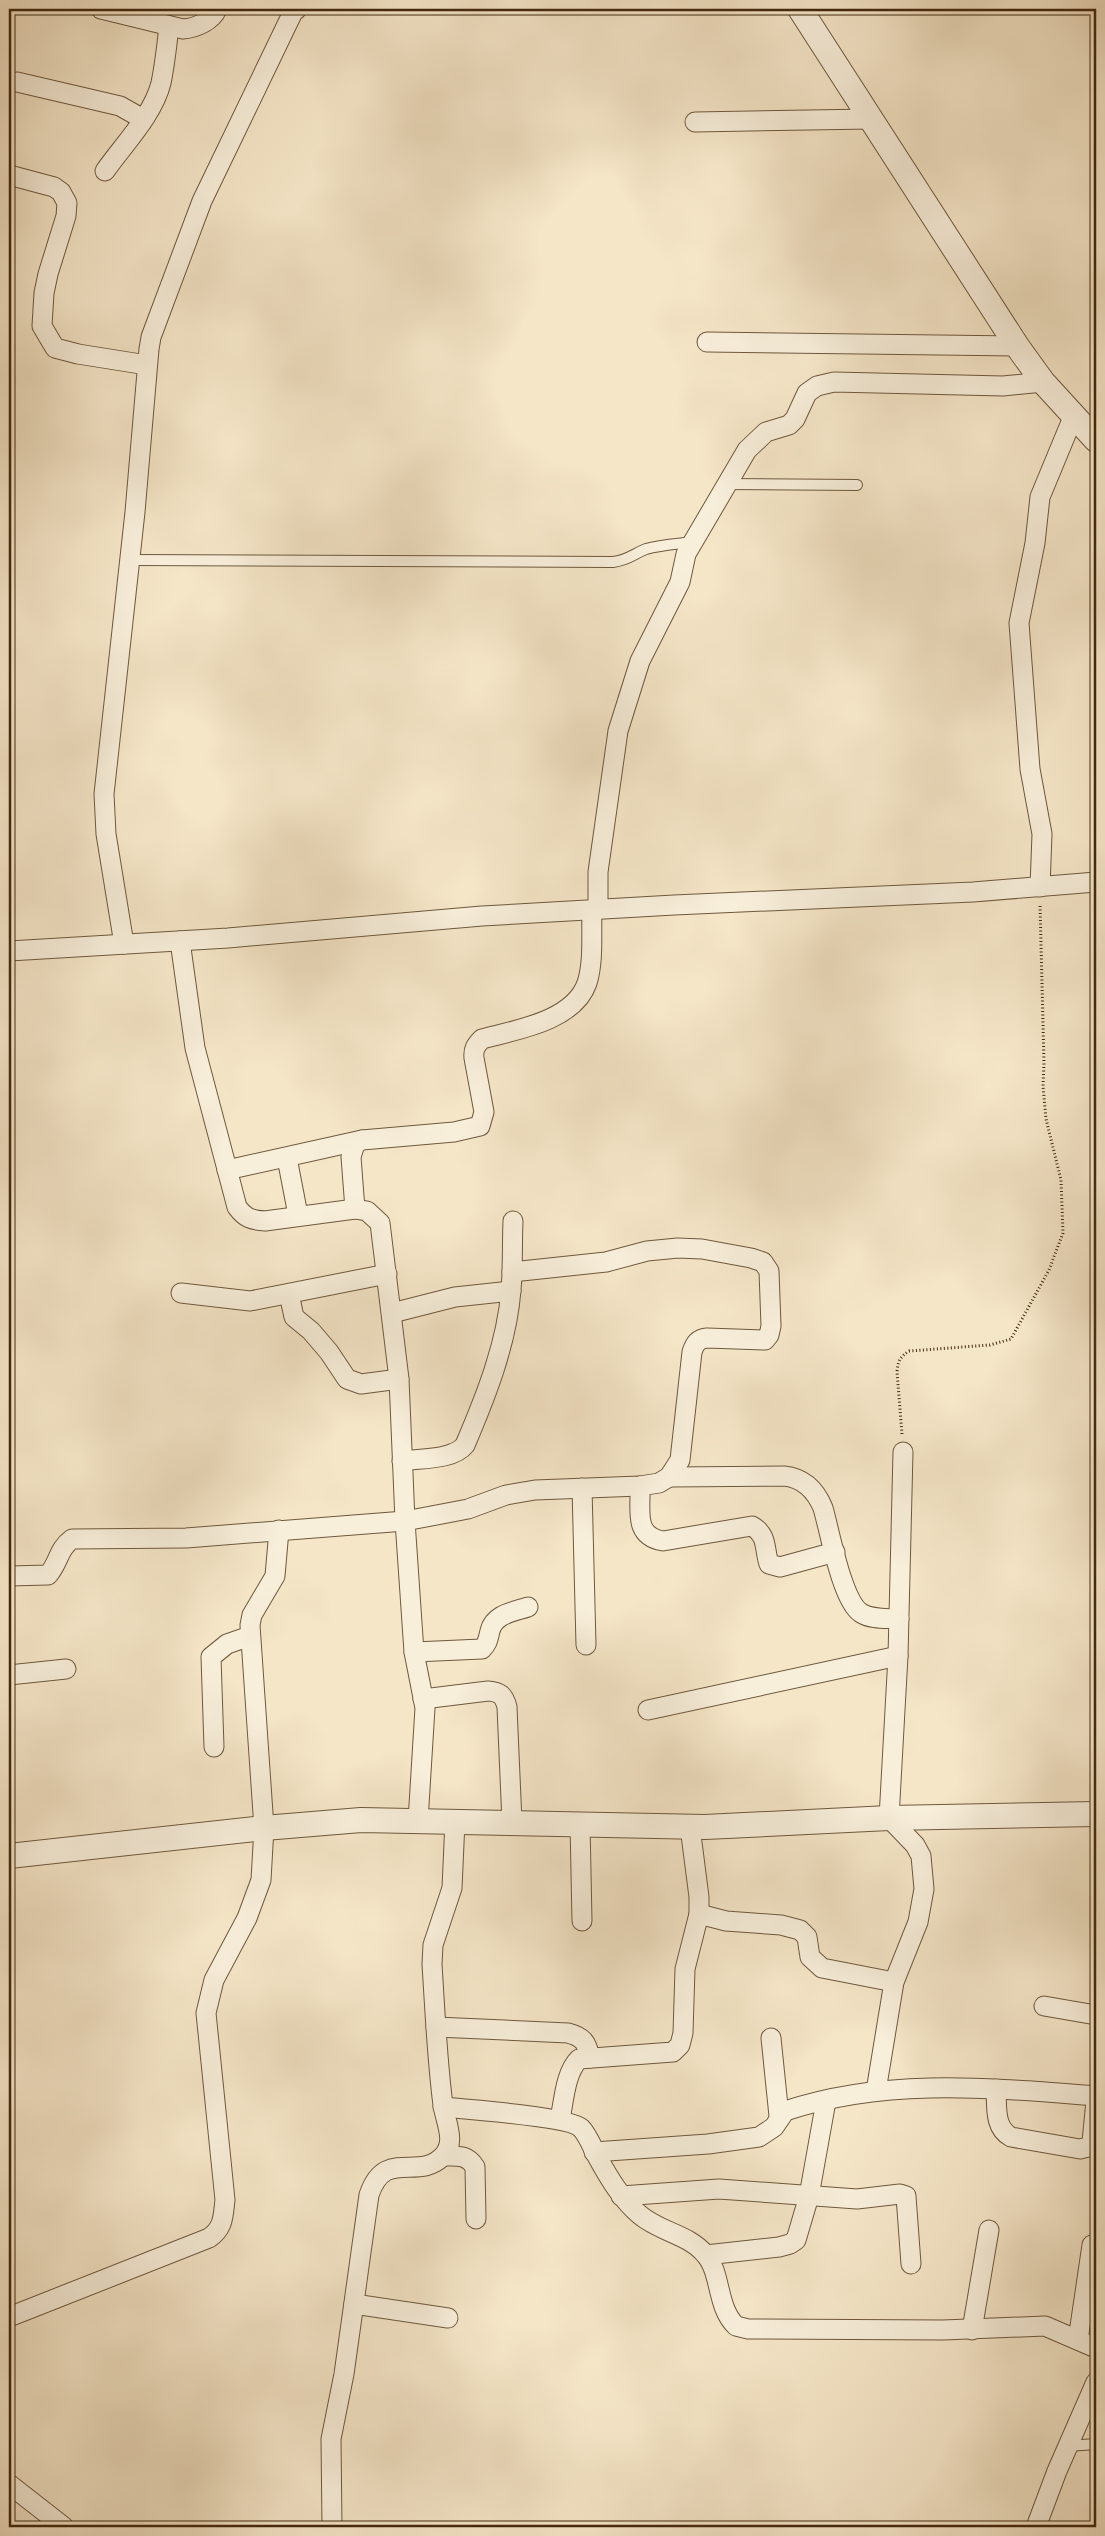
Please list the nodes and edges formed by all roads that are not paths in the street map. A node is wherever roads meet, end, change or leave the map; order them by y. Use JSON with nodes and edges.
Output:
{"nodes":[{"id":1,"x":101,"y":9,"type":"edge"},
{"id":2,"x":217,"y":9,"type":"edge"},
{"id":3,"x":297,"y":9,"type":"edge"},
{"id":4,"x":800,"y":9,"type":"edge"},
{"id":5,"x":170,"y":26,"type":"junction"},
{"id":6,"x":17,"y":82,"type":"dead end"},
{"id":7,"x":143,"y":119,"type":"junction"},
{"id":8,"x":871,"y":119,"type":"junction"},
{"id":9,"x":696,"y":122,"type":"dead end"},
{"id":10,"x":105,"y":171,"type":"dead end"},
{"id":11,"x":9,"y":175,"type":"edge"},
{"id":12,"x":707,"y":342,"type":"dead end"},
{"id":13,"x":1017,"y":346,"type":"junction"},
{"id":14,"x":147,"y":365,"type":"junction"},
{"id":15,"x":1044,"y":382,"type":"junction"},
{"id":16,"x":1074,"y":415,"type":"junction"},
{"id":17,"x":1096,"y":440,"type":"edge"},
{"id":18,"x":726,"y":484,"type":"junction"},
{"id":19,"x":857,"y":485,"type":"dead end"},
{"id":20,"x":693,"y":542,"type":"junction"},
{"id":21,"x":129,"y":560,"type":"junction"},
{"id":22,"x":1096,"y":882,"type":"edge"},
{"id":23,"x":1040,"y":887,"type":"junction"},
{"id":24,"x":595,"y":909,"type":"junction"},
{"id":25,"x":180,"y":940,"type":"junction"},
{"id":26,"x":124,"y":944,"type":"junction"},
{"id":27,"x":9,"y":951,"type":"edge"},
{"id":28,"x":362,"y":1140,"type":"junction"},
{"id":29,"x":287,"y":1158,"type":"junction"},
{"id":30,"x":227,"y":1170,"type":"junction"},
{"id":31,"x":355,"y":1209,"type":"junction"},
{"id":32,"x":298,"y":1215,"type":"junction"},
{"id":33,"x":513,"y":1221,"type":"dead end"},
{"id":34,"x":512,"y":1272,"type":"junction"},
{"id":35,"x":387,"y":1274,"type":"junction"},
{"id":36,"x":511,"y":1291,"type":"junction"},
{"id":37,"x":181,"y":1293,"type":"dead end"},
{"id":38,"x":288,"y":1294,"type":"junction"},
{"id":39,"x":392,"y":1313,"type":"junction"},
{"id":40,"x":399,"y":1379,"type":"junction"},
{"id":41,"x":903,"y":1452,"type":"road end"},
{"id":42,"x":402,"y":1461,"type":"junction"},
{"id":43,"x":669,"y":1477,"type":"junction"},
{"id":44,"x":640,"y":1486,"type":"junction"},
{"id":45,"x":582,"y":1488,"type":"junction"},
{"id":46,"x":405,"y":1522,"type":"junction"},
{"id":47,"x":279,"y":1530,"type":"junction"},
{"id":48,"x":835,"y":1552,"type":"junction"},
{"id":49,"x":9,"y":1576,"type":"edge"},
{"id":50,"x":528,"y":1607,"type":"dead end"},
{"id":51,"x":899,"y":1619,"type":"junction"},
{"id":52,"x":250,"y":1636,"type":"junction"},
{"id":53,"x":586,"y":1645,"type":"dead end"},
{"id":54,"x":414,"y":1652,"type":"junction"},
{"id":55,"x":898,"y":1656,"type":"junction"},
{"id":56,"x":66,"y":1669,"type":"dead end"},
{"id":57,"x":9,"y":1675,"type":"edge"},
{"id":58,"x":424,"y":1699,"type":"junction"},
{"id":59,"x":648,"y":1710,"type":"dead end"},
{"id":60,"x":214,"y":1747,"type":"dead end"},
{"id":61,"x":1096,"y":1814,"type":"edge"},
{"id":62,"x":889,"y":1818,"type":"junction"},
{"id":63,"x":418,"y":1821,"type":"junction"},
{"id":64,"x":455,"y":1821,"type":"junction"},
{"id":65,"x":512,"y":1822,"type":"junction"},
{"id":66,"x":580,"y":1824,"type":"junction"},
{"id":67,"x":690,"y":1827,"type":"junction"},
{"id":68,"x":264,"y":1828,"type":"junction"},
{"id":69,"x":9,"y":1856,"type":"edge"},
{"id":70,"x":699,"y":1914,"type":"junction"},
{"id":71,"x":582,"y":1921,"type":"dead end"},
{"id":72,"x":894,"y":1982,"type":"junction"},
{"id":73,"x":1044,"y":2006,"type":"dead end"},
{"id":74,"x":1096,"y":2015,"type":"edge"},
{"id":75,"x":436,"y":2026,"type":"junction"},
{"id":76,"x":771,"y":2038,"type":"dead end"},
{"id":77,"x":590,"y":2058,"type":"junction"},
{"id":78,"x":996,"y":2089,"type":"junction"},
{"id":79,"x":876,"y":2091,"type":"junction"},
{"id":80,"x":1096,"y":2096,"type":"edge"},
{"id":81,"x":826,"y":2101,"type":"junction"},
{"id":82,"x":1096,"y":2101,"type":"edge"},
{"id":83,"x":443,"y":2107,"type":"junction"},
{"id":84,"x":779,"y":2116,"type":"junction"},
{"id":85,"x":560,"y":2119,"type":"junction"},
{"id":86,"x":594,"y":2152,"type":"junction"},
{"id":87,"x":444,"y":2156,"type":"junction"},
{"id":88,"x":622,"y":2196,"type":"junction"},
{"id":89,"x":809,"y":2196,"type":"junction"},
{"id":90,"x":476,"y":2219,"type":"dead end"},
{"id":91,"x":989,"y":2230,"type":"dead end"},
{"id":92,"x":1092,"y":2246,"type":"dead end"},
{"id":93,"x":706,"y":2255,"type":"junction"},
{"id":94,"x":911,"y":2264,"type":"dead end"},
{"id":95,"x":354,"y":2304,"type":"junction"},
{"id":96,"x":9,"y":2318,"type":"edge"},
{"id":97,"x":448,"y":2318,"type":"dead end"},
{"id":98,"x":972,"y":2330,"type":"junction"},
{"id":99,"x":1078,"y":2340,"type":"junction"},
{"id":100,"x":1096,"y":2348,"type":"edge"},
{"id":101,"x":1096,"y":2382,"type":"edge"},
{"id":102,"x":1096,"y":2444,"type":"edge"},
{"id":103,"x":1068,"y":2446,"type":"junction"},
{"id":104,"x":9,"y":2484,"type":"edge"},
{"id":105,"x":64,"y":2527,"type":"edge"},
{"id":106,"x":332,"y":2527,"type":"edge"},
{"id":107,"x":1036,"y":2527,"type":"edge"}],
"edges":[{"from":1,"to":5,"type":"street"},
{"from":2,"to":5,"type":"street"},
{"from":3,"to":14,"type":"street"},
{"from":4,"to":8,"type":"street"},
{"from":5,"to":7,"type":"street"},
{"from":6,"to":7,"type":"street"},
{"from":7,"to":10,"type":"street"},
{"from":8,"to":9,"type":"street"},
{"from":8,"to":13,"type":"street"},
{"from":11,"to":14,"type":"street"},
{"from":12,"to":13,"type":"street"},
{"from":13,"to":15,"type":"street"},
{"from":14,"to":21,"type":"street"},
{"from":15,"to":16,"type":"street"},
{"from":15,"to":18,"type":"street"},
{"from":16,"to":17,"type":"street"},
{"from":16,"to":23,"type":"street"},
{"from":18,"to":19,"type":"lane"},
{"from":18,"to":20,"type":"street"},
{"from":20,"to":21,"type":"lane"},
{"from":20,"to":24,"type":"street"},
{"from":21,"to":26,"type":"street"},
{"from":22,"to":23,"type":"street"},
{"from":23,"to":24,"type":"street"},
{"from":24,"to":25,"type":"street"},
{"from":24,"to":28,"type":"street"},
{"from":25,"to":26,"type":"street"},
{"from":25,"to":30,"type":"street"},
{"from":26,"to":27,"type":"street"},
{"from":28,"to":29,"type":"street"},
{"from":28,"to":31,"type":"street"},
{"from":29,"to":30,"type":"street"},
{"from":29,"to":32,"type":"street"},
{"from":30,"to":32,"type":"street"},
{"from":31,"to":32,"type":"street"},
{"from":31,"to":35,"type":"street"},
{"from":33,"to":34,"type":"street"},
{"from":34,"to":36,"type":"street"},
{"from":34,"to":43,"type":"street"},
{"from":35,"to":38,"type":"street"},
{"from":35,"to":39,"type":"street"},
{"from":36,"to":39,"type":"street"},
{"from":36,"to":42,"type":"street"},
{"from":37,"to":38,"type":"street"},
{"from":38,"to":40,"type":"street"},
{"from":39,"to":40,"type":"street"},
{"from":40,"to":42,"type":"street"},
{"from":41,"to":51,"type":"street"},
{"from":42,"to":46,"type":"street"},
{"from":43,"to":44,"type":"street"},
{"from":43,"to":48,"type":"street"},
{"from":44,"to":45,"type":"street"},
{"from":44,"to":48,"type":"street"},
{"from":45,"to":46,"type":"street"},
{"from":45,"to":53,"type":"street"},
{"from":46,"to":47,"type":"street"},
{"from":46,"to":54,"type":"street"},
{"from":47,"to":49,"type":"street"},
{"from":47,"to":52,"type":"street"},
{"from":48,"to":51,"type":"street"},
{"from":50,"to":54,"type":"street"},
{"from":51,"to":55,"type":"street"},
{"from":52,"to":60,"type":"street"},
{"from":52,"to":68,"type":"street"},
{"from":54,"to":58,"type":"street"},
{"from":55,"to":59,"type":"street"},
{"from":55,"to":62,"type":"street"},
{"from":56,"to":57,"type":"street"},
{"from":58,"to":63,"type":"street"},
{"from":58,"to":65,"type":"street"},
{"from":61,"to":62,"type":"street"},
{"from":62,"to":67,"type":"street"},
{"from":62,"to":72,"type":"street"},
{"from":63,"to":64,"type":"street"},
{"from":63,"to":68,"type":"street"},
{"from":64,"to":65,"type":"street"},
{"from":64,"to":75,"type":"street"},
{"from":65,"to":66,"type":"street"},
{"from":66,"to":67,"type":"street"},
{"from":66,"to":71,"type":"street"},
{"from":67,"to":70,"type":"street"},
{"from":68,"to":69,"type":"street"},
{"from":68,"to":96,"type":"street"},
{"from":70,"to":72,"type":"street"},
{"from":70,"to":77,"type":"street"},
{"from":72,"to":79,"type":"street"},
{"from":73,"to":74,"type":"street"},
{"from":75,"to":77,"type":"street"},
{"from":75,"to":83,"type":"street"},
{"from":76,"to":84,"type":"street"},
{"from":77,"to":85,"type":"street"},
{"from":78,"to":79,"type":"street"},
{"from":78,"to":80,"type":"street"},
{"from":78,"to":82,"type":"street"},
{"from":79,"to":81,"type":"street"},
{"from":81,"to":84,"type":"street"},
{"from":81,"to":89,"type":"street"},
{"from":83,"to":85,"type":"street"},
{"from":83,"to":87,"type":"street"},
{"from":84,"to":86,"type":"street"},
{"from":85,"to":86,"type":"street"},
{"from":86,"to":88,"type":"street"},
{"from":87,"to":90,"type":"street"},
{"from":87,"to":95,"type":"street"},
{"from":88,"to":89,"type":"street"},
{"from":88,"to":93,"type":"street"},
{"from":89,"to":93,"type":"street"},
{"from":89,"to":94,"type":"street"},
{"from":91,"to":98,"type":"street"},
{"from":92,"to":99,"type":"street"},
{"from":93,"to":98,"type":"street"},
{"from":95,"to":97,"type":"street"},
{"from":95,"to":106,"type":"street"},
{"from":98,"to":99,"type":"street"},
{"from":99,"to":100,"type":"street"},
{"from":101,"to":103,"type":"street"},
{"from":102,"to":103,"type":"lane"},
{"from":103,"to":107,"type":"street"},
{"from":104,"to":105,"type":"street"}]}
